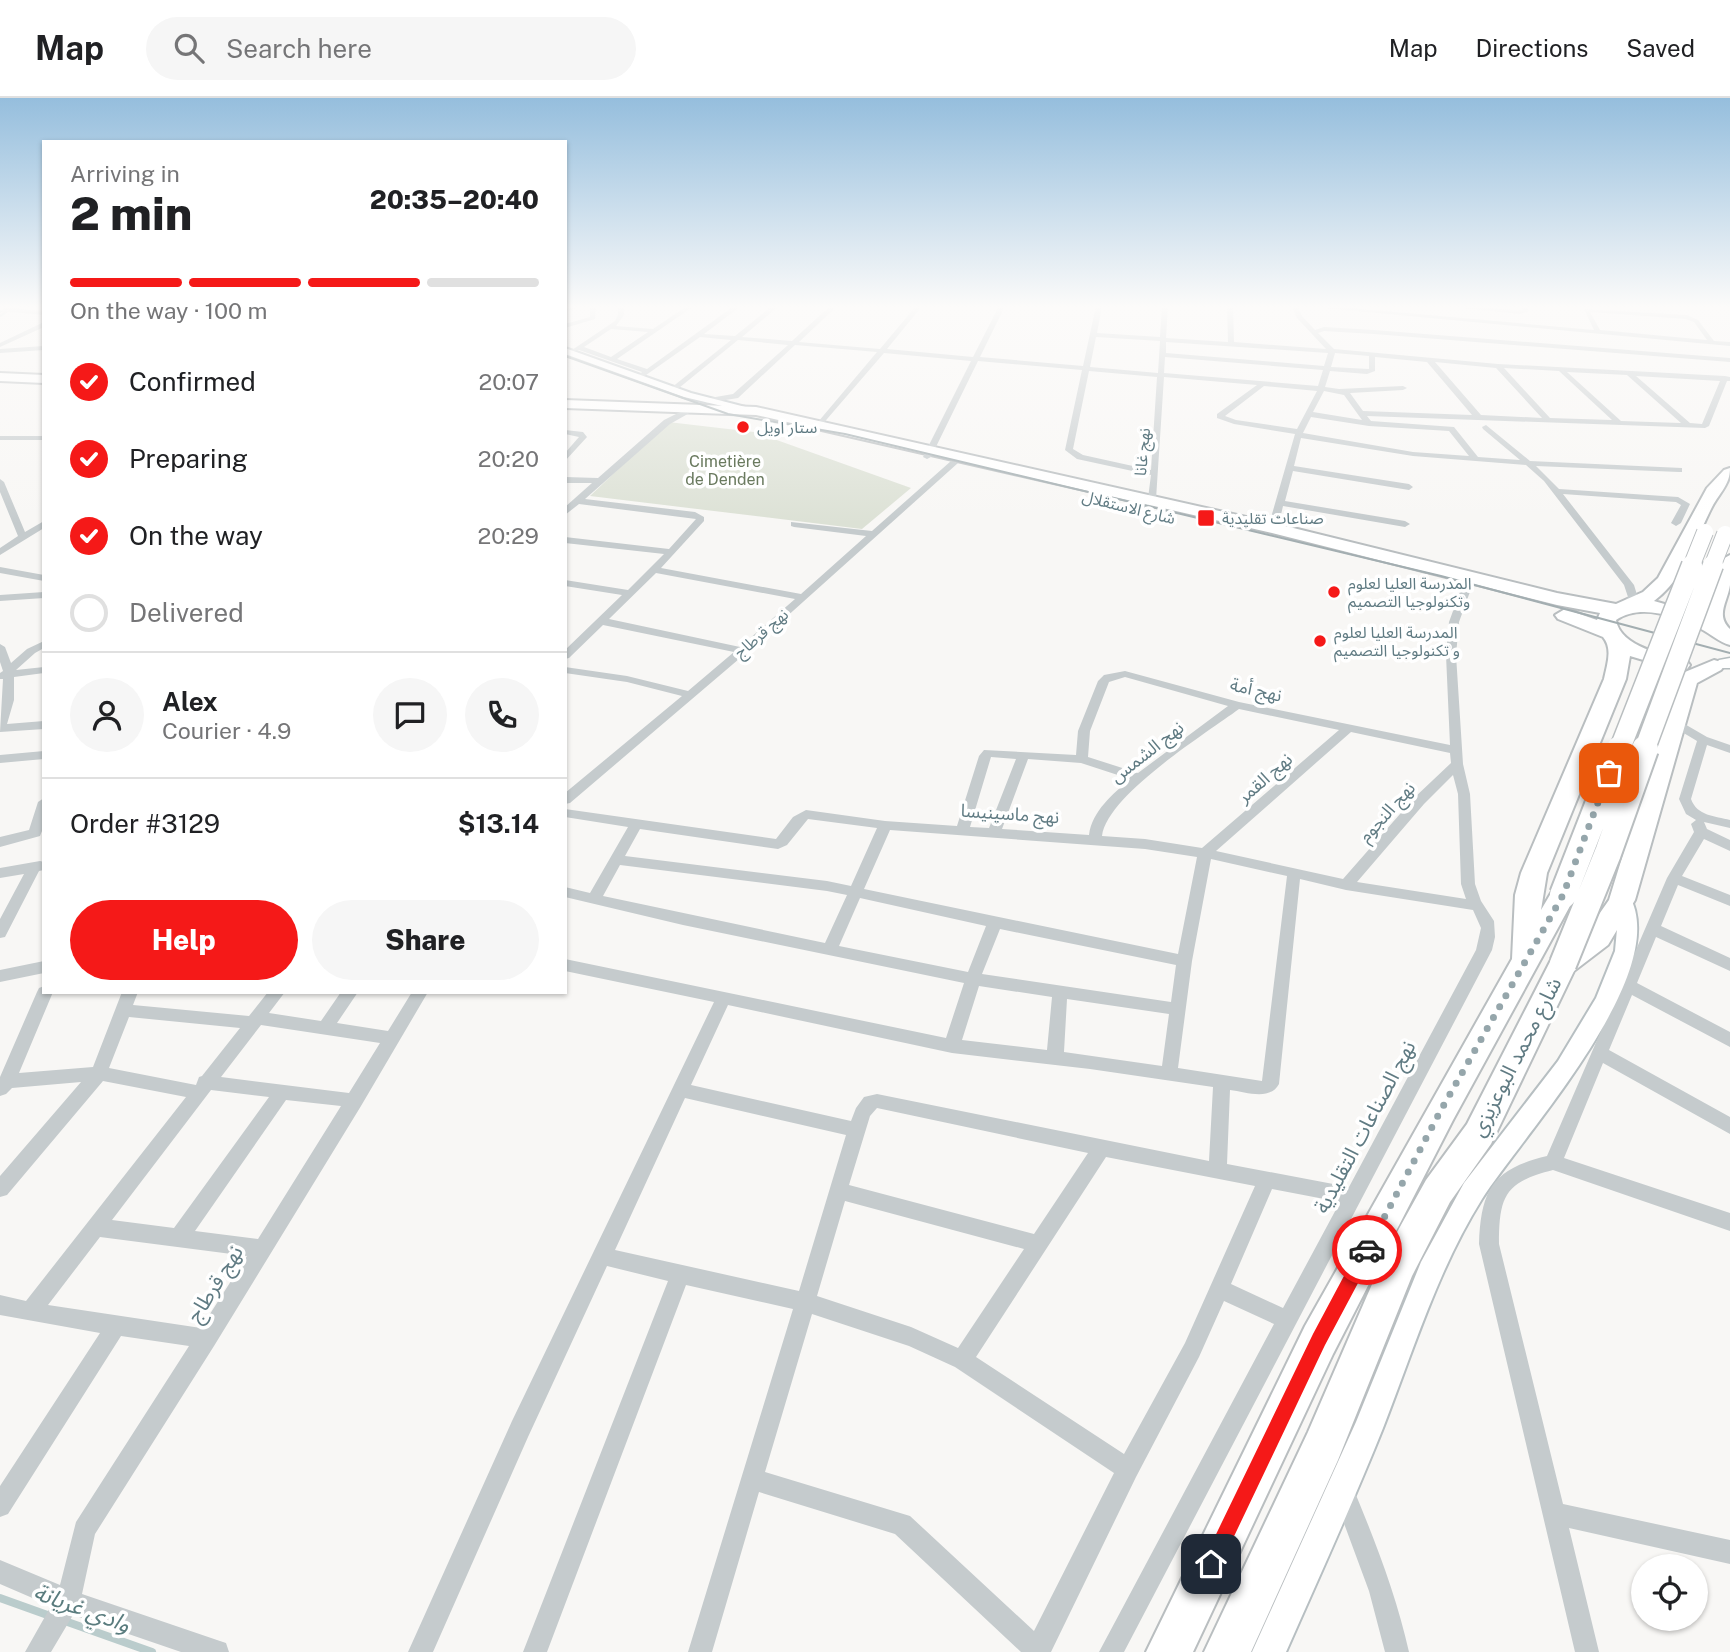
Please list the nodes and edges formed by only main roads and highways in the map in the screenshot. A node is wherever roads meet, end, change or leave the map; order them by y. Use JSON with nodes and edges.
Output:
{"nodes":[{"id":1,"x":11,"y":379,"type":"edge"},
{"id":2,"x":634,"y":379,"type":"edge"},
{"id":3,"x":648,"y":379,"type":"edge"},
{"id":4,"x":42,"y":380,"type":"edge"},
{"id":5,"x":669,"y":393,"type":"junction"},
{"id":6,"x":567,"y":405,"type":"edge"},
{"id":7,"x":567,"y":405,"type":"edge"},
{"id":8,"x":646,"y":406,"type":"junction"},
{"id":9,"x":698,"y":406,"type":"junction"},
{"id":10,"x":733,"y":406,"type":"junction"},
{"id":11,"x":756,"y":411,"type":"junction"},
{"id":12,"x":929,"y":453,"type":"junction"},
{"id":13,"x":1730,"y":473,"type":"edge"},
{"id":14,"x":1730,"y":484,"type":"edge"},
{"id":15,"x":1145,"y":504,"type":"junction"},
{"id":16,"x":1720,"y":530,"type":"edge"},
{"id":17,"x":1730,"y":560,"type":"edge"},
{"id":18,"x":1622,"y":608,"type":"junction"},
{"id":19,"x":1726,"y":635,"type":"edge"},
{"id":20,"x":1614,"y":636,"type":"junction"},
{"id":21,"x":1725,"y":664,"type":"edge"},
{"id":22,"x":1622,"y":900,"type":"junction"},
{"id":23,"x":1563,"y":964,"type":"junction"},
{"id":24,"x":1524,"y":967,"type":"junction"},
{"id":25,"x":1169,"y":1652,"type":"edge"},
{"id":26,"x":1227,"y":1652,"type":"edge"},
{"id":27,"x":1269,"y":1652,"type":"edge"}],
"edges":[{"from":1,"to":4,"type":"highway"},
{"from":2,"to":5,"type":"main road"},
{"from":3,"to":5,"type":"main road"},
{"from":5,"to":8,"type":"highway"},
{"from":5,"to":9,"type":"main road"},
{"from":6,"to":8,"type":"highway"},
{"from":7,"to":9,"type":"highway"},
{"from":8,"to":9,"type":"highway"},
{"from":9,"to":10,"type":"highway","name":"شارع الاستقلال"},
{"from":9,"to":10,"type":"main road"},
{"from":9,"to":11,"type":"highway","name":"شارع الاستقلال"},
{"from":10,"to":11,"type":"main road"},
{"from":10,"to":12,"type":"highway","name":"شارع الاستقلال"},
{"from":11,"to":12,"type":"highway","name":"شارع الاستقلال"},
{"from":12,"to":15,"type":"highway","name":"شارع الاستقلال"},
{"from":12,"to":15,"type":"highway","name":"شارع الاستقلال"},
{"from":13,"to":18,"type":"highway"},
{"from":14,"to":16,"type":"highway"},
{"from":15,"to":18,"type":"highway","name":"شارع الاستقلال"},
{"from":15,"to":20,"type":"highway","name":"شارع الاستقلال"},
{"from":16,"to":23,"type":"highway","bridge":true},
{"from":16,"to":24,"type":"highway","name":"شارع محمد البوعزيزي","bridge":true},
{"from":17,"to":19,"type":"highway"},
{"from":18,"to":19,"type":"highway","name":"شارع الاستقلال"},
{"from":18,"to":20,"type":"highway","name":"شارع محمد البوعزيزي"},
{"from":20,"to":21,"type":"highway","name":"شارع الاستقلال"},
{"from":20,"to":24,"type":"highway","name":"شارع محمد البوعزيزي"},
{"from":21,"to":22,"type":"highway","name":"شارع محمد البوعزيزي"},
{"from":22,"to":23,"type":"highway","name":"شارع محمد البوعزيزي"},
{"from":22,"to":27,"type":"main road"},
{"from":23,"to":26,"type":"highway","name":"شارع محمد البوعزيزي"},
{"from":24,"to":25,"type":"highway","name":"شارع محمد البوعزيزي"}]}
